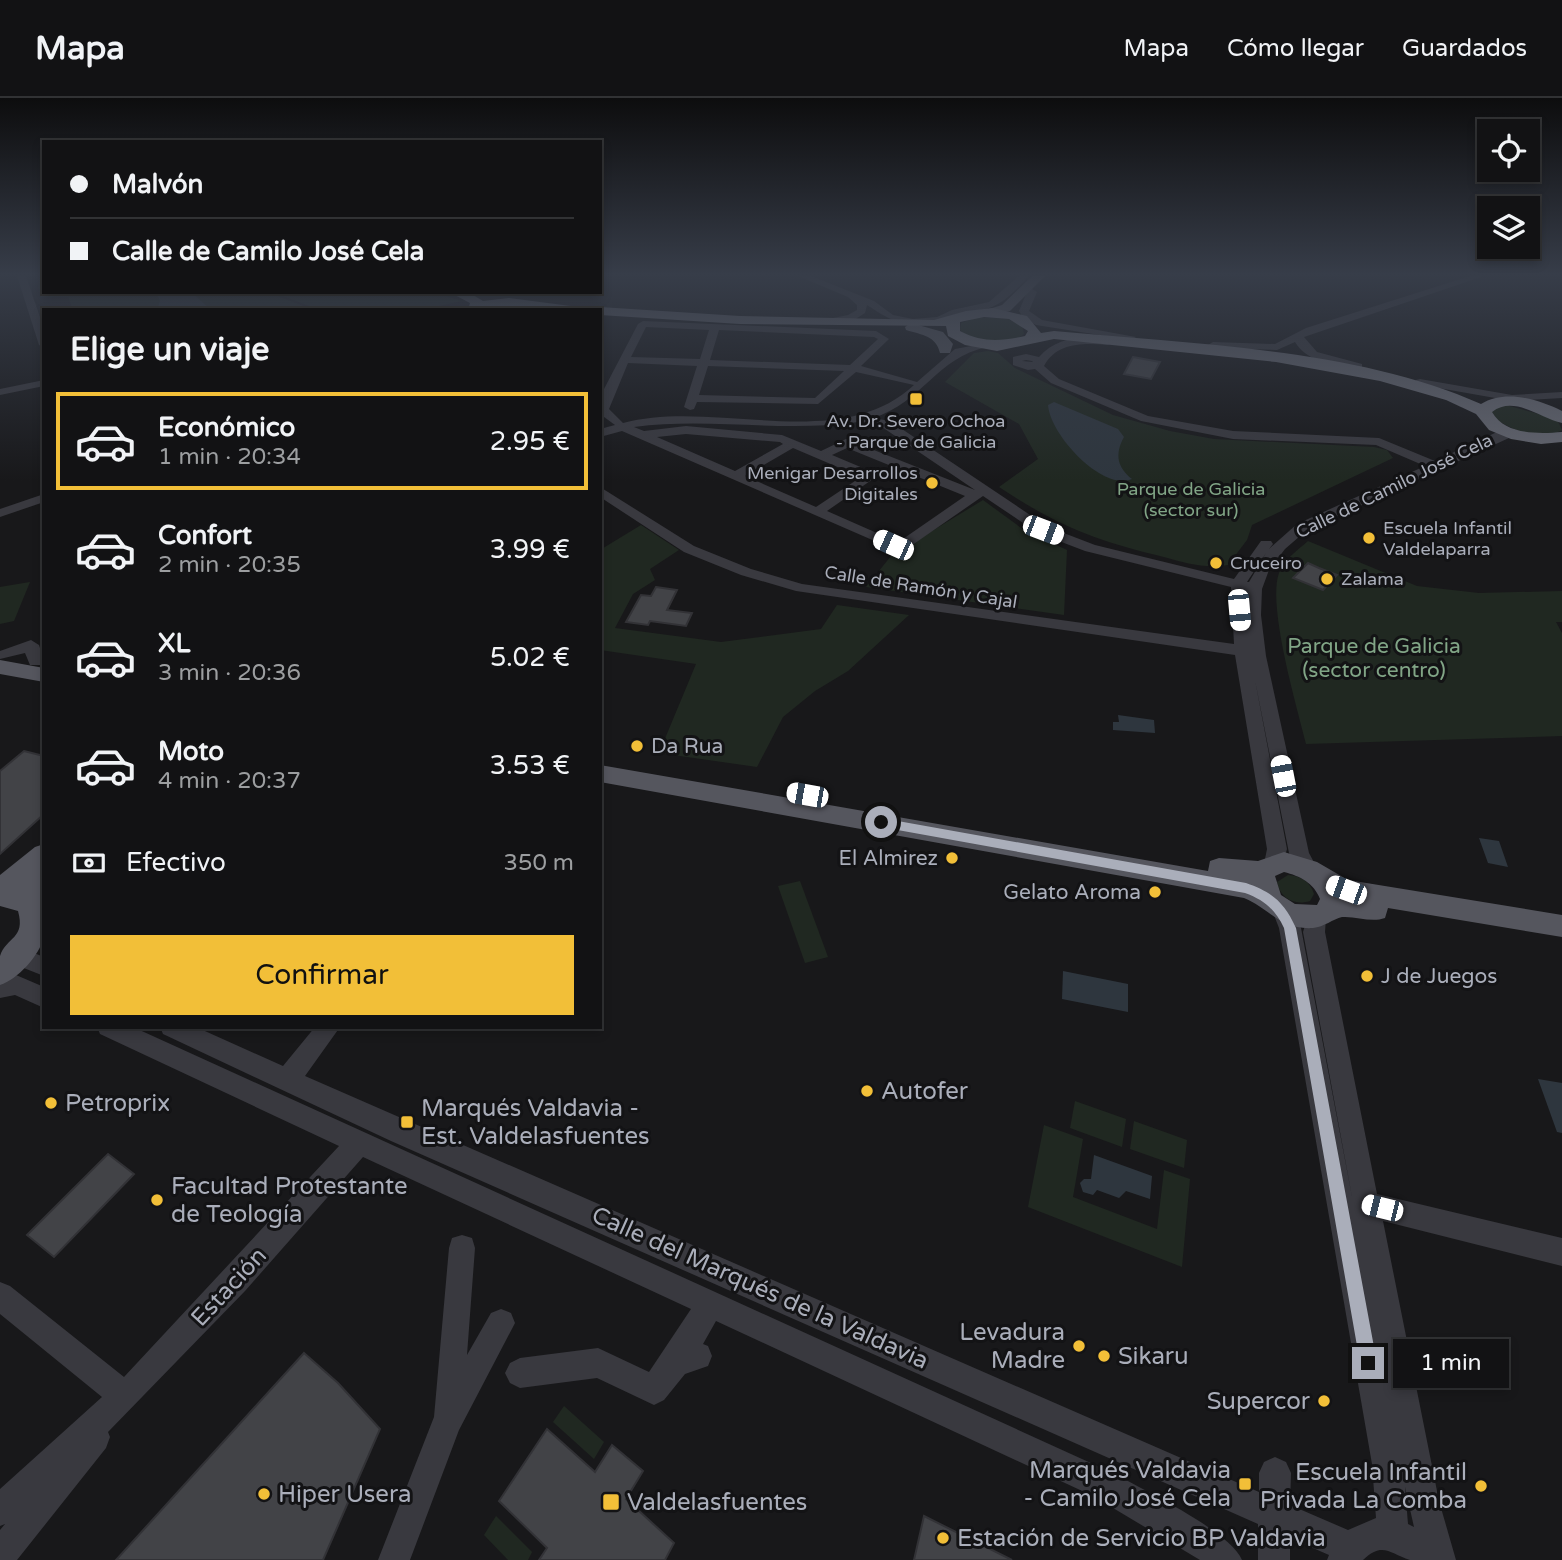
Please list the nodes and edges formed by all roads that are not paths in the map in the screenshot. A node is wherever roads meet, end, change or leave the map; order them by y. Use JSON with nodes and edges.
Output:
{"nodes":[{"id":1,"x":632,"y":344,"type":"edge"},
{"id":2,"x":709,"y":344,"type":"edge"},
{"id":3,"x":879,"y":344,"type":"edge"},
{"id":4,"x":946,"y":344,"type":"edge"},
{"id":5,"x":950,"y":344,"type":"edge"},
{"id":6,"x":1013,"y":344,"type":"edge"},
{"id":7,"x":1060,"y":344,"type":"edge"},
{"id":8,"x":1141,"y":344,"type":"edge"},
{"id":9,"x":1157,"y":344,"type":"edge"},
{"id":10,"x":1205,"y":344,"type":"edge"},
{"id":11,"x":1284,"y":344,"type":"edge"},
{"id":12,"x":1301,"y":344,"type":"edge"},
{"id":13,"x":983,"y":345,"type":"joint"},
{"id":14,"x":1213,"y":345,"type":"junction"},
{"id":15,"x":945,"y":350,"type":"junction"},
{"id":16,"x":1232,"y":351,"type":"junction"},
{"id":17,"x":624,"y":360,"type":"junction"},
{"id":18,"x":703,"y":362,"type":"junction"},
{"id":19,"x":1358,"y":366,"type":"junction"},
{"id":20,"x":854,"y":368,"type":"junction"},
{"id":21,"x":912,"y":382,"type":"junction"},
{"id":22,"x":1420,"y":382,"type":"junction"},
{"id":23,"x":42,"y":385,"type":"edge"},
{"id":24,"x":0,"y":392,"type":"edge"},
{"id":25,"x":691,"y":398,"type":"junction"},
{"id":26,"x":1489,"y":407,"type":"junction"},
{"id":27,"x":1561,"y":407,"type":"edge"},
{"id":28,"x":886,"y":409,"type":"junction"},
{"id":29,"x":689,"y":411,"type":"junction"},
{"id":30,"x":858,"y":418,"type":"junction"},
{"id":31,"x":786,"y":423,"type":"junction"},
{"id":32,"x":618,"y":424,"type":"junction"},
{"id":33,"x":886,"y":424,"type":"junction"},
{"id":34,"x":1494,"y":425,"type":"junction"},
{"id":35,"x":602,"y":426,"type":"edge"},
{"id":36,"x":602,"y":432,"type":"edge"},
{"id":37,"x":713,"y":432,"type":"junction"},
{"id":38,"x":1514,"y":433,"type":"junction"},
{"id":39,"x":643,"y":435,"type":"junction"},
{"id":40,"x":1559,"y":439,"type":"edge"},
{"id":41,"x":786,"y":441,"type":"junction"},
{"id":42,"x":917,"y":445,"type":"junction"},
{"id":43,"x":768,"y":456,"type":"junction"},
{"id":44,"x":821,"y":456,"type":"junction"},
{"id":45,"x":894,"y":461,"type":"junction"},
{"id":46,"x":1430,"y":463,"type":"junction"},
{"id":47,"x":735,"y":476,"type":"junction"},
{"id":48,"x":871,"y":476,"type":"junction"},
{"id":49,"x":602,"y":492,"type":"edge"},
{"id":50,"x":979,"y":492,"type":"junction"},
{"id":51,"x":42,"y":499,"type":"edge"},
{"id":52,"x":817,"y":512,"type":"junction"},
{"id":53,"x":0,"y":513,"type":"edge"},
{"id":54,"x":1247,"y":587,"type":"junction"},
{"id":55,"x":42,"y":642,"type":"edge"},
{"id":56,"x":1250,"y":652,"type":"junction"},
{"id":57,"x":1,"y":659,"type":"edge"},
{"id":58,"x":39,"y":661,"type":"edge"},
{"id":59,"x":602,"y":759,"type":"edge"},
{"id":60,"x":602,"y":773,"type":"edge"},
{"id":61,"x":42,"y":856,"type":"edge"},
{"id":62,"x":42,"y":880,"type":"edge"},
{"id":63,"x":1271,"y":885,"type":"junction"},
{"id":64,"x":0,"y":893,"type":"edge"},
{"id":65,"x":1320,"y":894,"type":"junction"},
{"id":66,"x":27,"y":902,"type":"junction"},
{"id":67,"x":1562,"y":926,"type":"edge"},
{"id":68,"x":1562,"y":943,"type":"edge"},
{"id":69,"x":9,"y":964,"type":"edge"},
{"id":70,"x":42,"y":967,"type":"edge"},
{"id":71,"x":0,"y":988,"type":"edge"},
{"id":72,"x":42,"y":997,"type":"edge"},
{"id":73,"x":112,"y":1029,"type":"edge"},
{"id":74,"x":175,"y":1029,"type":"edge"},
{"id":75,"x":327,"y":1029,"type":"edge"},
{"id":76,"x":286,"y":1081,"type":"junction"},
{"id":77,"x":359,"y":1143,"type":"junction"},
{"id":78,"x":1365,"y":1204,"type":"junction"},
{"id":79,"x":462,"y":1248,"type":"dead end"},
{"id":80,"x":1562,"y":1252,"type":"edge"},
{"id":81,"x":0,"y":1296,"type":"edge"},
{"id":82,"x":710,"y":1304,"type":"junction"},
{"id":83,"x":501,"y":1322,"type":"dead end"},
{"id":84,"x":520,"y":1373,"type":"dead end"},
{"id":85,"x":125,"y":1397,"type":"junction"},
{"id":86,"x":447,"y":1422,"type":"junction"},
{"id":87,"x":1275,"y":1473,"type":"dead end"},
{"id":88,"x":0,"y":1510,"type":"edge"},
{"id":89,"x":1276,"y":1515,"type":"junction"},
{"id":90,"x":1393,"y":1534,"type":"junction"},
{"id":91,"x":1346,"y":1554,"type":"edge"},
{"id":92,"x":0,"y":1556,"type":"edge"},
{"id":93,"x":394,"y":1560,"type":"edge"},
{"id":94,"x":1226,"y":1560,"type":"edge"},
{"id":95,"x":1273,"y":1560,"type":"edge"},
{"id":96,"x":1438,"y":1560,"type":"edge"}],
"edges":[{"from":1,"to":17,"type":"street"},
{"from":2,"to":18,"type":"street"},
{"from":3,"to":20,"type":"street"},
{"from":4,"to":15,"type":"main road"},
{"from":5,"to":15,"type":"main road"},
{"from":6,"to":13,"type":"highway"},
{"from":7,"to":46,"type":"street"},
{"from":8,"to":16,"type":"street"},
{"from":9,"to":16,"type":"highway"},
{"from":10,"to":14,"type":"highway"},
{"from":11,"to":14,"type":"street"},
{"from":12,"to":19,"type":"street"},
{"from":13,"to":28,"type":"street"},
{"from":14,"to":19,"type":"highway"},
{"from":15,"to":21,"type":"street"},
{"from":16,"to":26,"type":"highway"},
{"from":17,"to":18,"type":"street"},
{"from":17,"to":32,"type":"street"},
{"from":18,"to":20,"type":"street"},
{"from":18,"to":25,"type":"street"},
{"from":19,"to":22,"type":"highway"},
{"from":20,"to":21,"type":"street"},
{"from":20,"to":25,"type":"street"},
{"from":21,"to":29,"type":"street"},
{"from":22,"to":26,"type":"highway"},
{"from":22,"to":27,"type":"street"},
{"from":23,"to":24,"type":"street"},
{"from":25,"to":29,"type":"street"},
{"from":26,"to":27,"type":"highway"},
{"from":26,"to":34,"type":"highway"},
{"from":28,"to":30,"type":"street"},
{"from":28,"to":33,"type":"street"},
{"from":29,"to":32,"type":"street"},
{"from":30,"to":31,"type":"street"},
{"from":30,"to":33,"type":"street"},
{"from":31,"to":32,"type":"street"},
{"from":31,"to":41,"type":"street"},
{"from":32,"to":35,"type":"street"},
{"from":32,"to":36,"type":"street"},
{"from":32,"to":39,"type":"street"},
{"from":33,"to":42,"type":"street"},
{"from":34,"to":38,"type":"highway"},
{"from":34,"to":46,"type":"street","name":"Calle de Camilo José Cela"},
{"from":37,"to":39,"type":"street"},
{"from":37,"to":41,"type":"street"},
{"from":37,"to":43,"type":"street"},
{"from":38,"to":40,"type":"highway"},
{"from":38,"to":46,"type":"street","name":"Calle de Camilo José Cela"},
{"from":39,"to":47,"type":"street"},
{"from":41,"to":43,"type":"street"},
{"from":41,"to":44,"type":"street"},
{"from":42,"to":45,"type":"street"},
{"from":42,"to":50,"type":"street"},
{"from":43,"to":47,"type":"street"},
{"from":44,"to":45,"type":"street"},
{"from":44,"to":48,"type":"street"},
{"from":45,"to":48,"type":"street"},
{"from":45,"to":50,"type":"street"},
{"from":46,"to":54,"type":"street","name":"Calle de Camilo José Cela"},
{"from":47,"to":52,"type":"street"},
{"from":48,"to":52,"type":"street"},
{"from":49,"to":56,"type":"street","name":"Calle de Ramón y Cajal"},
{"from":50,"to":52,"type":"street"},
{"from":50,"to":54,"type":"street"},
{"from":51,"to":53,"type":"street"},
{"from":54,"to":56,"type":"street","name":"Calle de Camilo José Cela"},
{"from":55,"to":58,"type":"street"},
{"from":56,"to":63,"type":"street","name":"Calle de Camilo José Cela"},
{"from":56,"to":65,"type":"street","name":"Calle de Camilo José Cela"},
{"from":57,"to":58,"type":"main road"},
{"from":57,"to":58,"type":"street"},
{"from":59,"to":63,"type":"main road"},
{"from":60,"to":63,"type":"main road"},
{"from":61,"to":64,"type":"main road"},
{"from":62,"to":66,"type":"main road"},
{"from":63,"to":65,"type":"main road"},
{"from":63,"to":65,"type":"main road"},
{"from":63,"to":90,"type":"street","name":"Calle de Camilo José Cela"},
{"from":64,"to":66,"type":"main road"},
{"from":65,"to":67,"type":"main road"},
{"from":65,"to":68,"type":"main road"},
{"from":65,"to":78,"type":"street","name":"Calle de Camilo José Cela"},
{"from":66,"to":69,"type":"main road"},
{"from":69,"to":70,"type":"street"},
{"from":71,"to":72,"type":"street"},
{"from":73,"to":77,"type":"street","name":"Calle del Marqués de la Valdavia"},
{"from":74,"to":76,"type":"street","name":"Calle del Marqués de la Valdavia"},
{"from":75,"to":76,"type":"street"},
{"from":76,"to":89,"type":"street","name":"Calle del Marqués de la Valdavia"},
{"from":77,"to":82,"type":"street","name":"Calle del Marqués de la Valdavia"},
{"from":77,"to":85,"type":"street","name":"Estación"},
{"from":78,"to":80,"type":"street"},
{"from":78,"to":96,"type":"street","name":"Calle de Camilo José Cela"},
{"from":79,"to":86,"type":"street"},
{"from":81,"to":85,"type":"street"},
{"from":82,"to":84,"type":"street"},
{"from":82,"to":94,"type":"street","name":"Calle del Marqués de la Valdavia"},
{"from":83,"to":86,"type":"street"},
{"from":85,"to":88,"type":"street"},
{"from":85,"to":92,"type":"street","name":"Estación"},
{"from":86,"to":93,"type":"street"},
{"from":87,"to":89,"type":"street"},
{"from":89,"to":91,"type":"street","name":"Calle del Marqués de la Valdavia"},
{"from":89,"to":95,"type":"street"},
{"from":90,"to":91,"type":"street"},
{"from":90,"to":96,"type":"street"}]}
